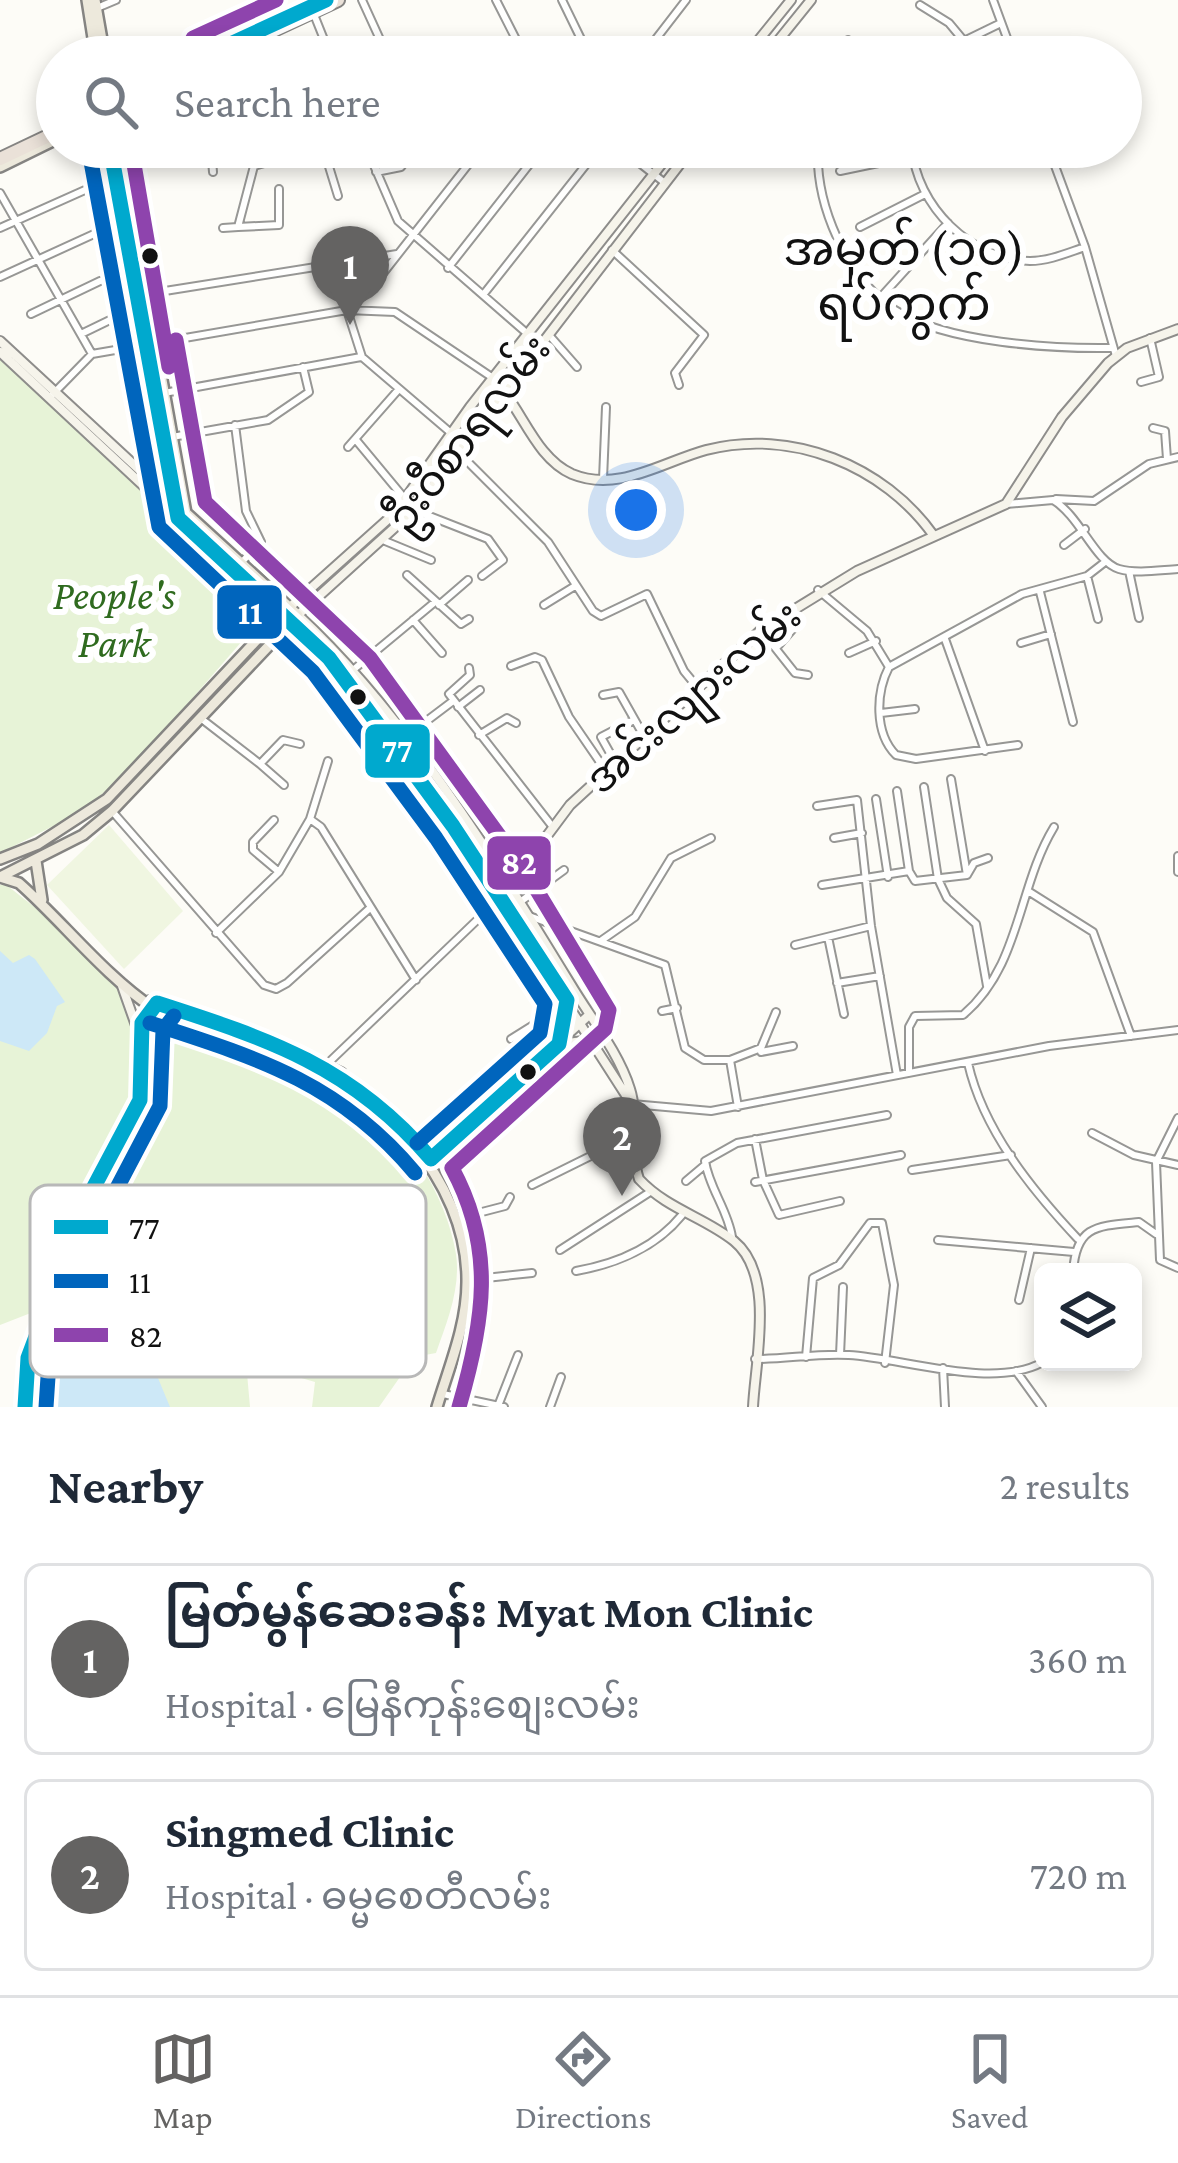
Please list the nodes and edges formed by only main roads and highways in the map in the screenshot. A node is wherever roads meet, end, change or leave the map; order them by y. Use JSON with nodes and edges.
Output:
{"nodes":[{"id":1,"x":338,"y":0,"type":"edge"},
{"id":2,"x":791,"y":0,"type":"edge"},
{"id":3,"x":811,"y":0,"type":"edge"},
{"id":4,"x":92,"y":5,"type":"edge"},
{"id":5,"x":316,"y":6,"type":"edge"},
{"id":6,"x":97,"y":36,"type":"edge"},
{"id":7,"x":249,"y":36,"type":"edge"},
{"id":8,"x":257,"y":36,"type":"edge"},
{"id":9,"x":273,"y":36,"type":"edge"},
{"id":10,"x":762,"y":36,"type":"edge"},
{"id":11,"x":782,"y":36,"type":"edge"},
{"id":12,"x":36,"y":143,"type":"edge"},
{"id":13,"x":0,"y":160,"type":"edge"},
{"id":14,"x":113,"y":168,"type":"edge"},
{"id":15,"x":122,"y":168,"type":"edge"},
{"id":16,"x":658,"y":168,"type":"edge"},
{"id":17,"x":677,"y":168,"type":"edge"},
{"id":18,"x":129,"y":229,"type":"junction"},
{"id":19,"x":611,"y":230,"type":"junction"},
{"id":20,"x":621,"y":238,"type":"junction"},
{"id":21,"x":571,"y":280,"type":"junction"},
{"id":22,"x":581,"y":288,"type":"junction"},
{"id":23,"x":1178,"y":329,"type":"edge"},
{"id":24,"x":0,"y":341,"type":"edge"},
{"id":25,"x":149,"y":345,"type":"junction"},
{"id":26,"x":0,"y":352,"type":"edge"},
{"id":27,"x":495,"y":376,"type":"junction"},
{"id":28,"x":504,"y":386,"type":"junction"},
{"id":29,"x":51,"y":396,"type":"junction"},
{"id":30,"x":478,"y":398,"type":"junction"},
{"id":31,"x":489,"y":406,"type":"junction"},
{"id":32,"x":450,"y":435,"type":"junction"},
{"id":33,"x":457,"y":447,"type":"junction"},
{"id":34,"x":169,"y":456,"type":"junction"},
{"id":35,"x":163,"y":483,"type":"junction"},
{"id":36,"x":182,"y":515,"type":"junction"},
{"id":37,"x":934,"y":536,"type":"junction"},
{"id":38,"x":267,"y":587,"type":"junction"},
{"id":39,"x":314,"y":595,"type":"junction"},
{"id":40,"x":268,"y":600,"type":"junction"},
{"id":41,"x":290,"y":614,"type":"junction"},
{"id":42,"x":272,"y":622,"type":"junction"},
{"id":43,"x":316,"y":637,"type":"junction"},
{"id":44,"x":274,"y":639,"type":"junction"},
{"id":45,"x":404,"y":738,"type":"junction"},
{"id":46,"x":393,"y":746,"type":"junction"},
{"id":47,"x":38,"y":844,"type":"junction"},
{"id":48,"x":4,"y":857,"type":"edge"},
{"id":49,"x":41,"y":858,"type":"junction"},
{"id":50,"x":3,"y":876,"type":"edge"},
{"id":51,"x":510,"y":886,"type":"junction"},
{"id":52,"x":502,"y":896,"type":"junction"},
{"id":53,"x":44,"y":905,"type":"junction"},
{"id":54,"x":116,"y":974,"type":"junction"},
{"id":55,"x":567,"y":1002,"type":"junction"},
{"id":56,"x":152,"y":1003,"type":"junction"},
{"id":57,"x":589,"y":1015,"type":"junction"},
{"id":58,"x":580,"y":1023,"type":"junction"},
{"id":59,"x":141,"y":1038,"type":"junction"},
{"id":60,"x":591,"y":1040,"type":"junction"},
{"id":61,"x":559,"y":1044,"type":"junction"},
{"id":62,"x":632,"y":1104,"type":"junction"},
{"id":63,"x":428,"y":1161,"type":"junction"},
{"id":64,"x":95,"y":1185,"type":"edge"},
{"id":65,"x":30,"y":1365,"type":"edge"},
{"id":66,"x":442,"y":1401,"type":"edge"},
{"id":67,"x":29,"y":1407,"type":"edge"},
{"id":68,"x":753,"y":1407,"type":"edge"}],
"edges":[{"from":1,"to":5,"type":"highway"},
{"from":2,"to":10,"type":"main road"},
{"from":3,"to":11,"type":"main road"},
{"from":4,"to":6,"type":"main road"},
{"from":5,"to":7,"type":"main road"},
{"from":5,"to":8,"type":"highway"},
{"from":5,"to":9,"type":"main road"},
{"from":12,"to":13,"type":"highway"},
{"from":14,"to":18,"type":"main road"},
{"from":15,"to":18,"type":"main road"},
{"from":16,"to":19,"type":"main road","name":"ဦးဝီစာရလမ်း"},
{"from":17,"to":20,"type":"main road","name":"ဦးဝီစာရလမ်း"},
{"from":18,"to":25,"type":"main road"},
{"from":18,"to":25,"type":"main road"},
{"from":19,"to":20,"type":"main road"},
{"from":19,"to":21,"type":"main road","name":"ဦးဝီစာရလမ်း"},
{"from":20,"to":22,"type":"main road","name":"ဦးဝီစာရလမ်း"},
{"from":21,"to":22,"type":"main road"},
{"from":21,"to":27,"type":"main road","name":"ဦးဝီစာရလမ်း"},
{"from":22,"to":28,"type":"main road","name":"ဦးဝီစာရလမ်း"},
{"from":23,"to":37,"type":"main road","name":"အင်းလျားလမ်း"},
{"from":24,"to":29,"type":"main road"},
{"from":25,"to":34,"type":"main road"},
{"from":25,"to":34,"type":"main road"},
{"from":26,"to":29,"type":"main road"},
{"from":27,"to":28,"type":"main road"},
{"from":27,"to":30,"type":"main road","name":"ဦးဝီစာရလမ်း"},
{"from":28,"to":31,"type":"main road","name":"ဦးဝီစာရလမ်း"},
{"from":28,"to":37,"type":"main road"},
{"from":29,"to":35,"type":"main road"},
{"from":29,"to":36,"type":"main road"},
{"from":30,"to":31,"type":"main road"},
{"from":30,"to":32,"type":"main road","name":"ဦးဝီစာရလမ်း"},
{"from":31,"to":33,"type":"main road","name":"ဦးဝီစာရလမ်း"},
{"from":32,"to":33,"type":"main road"},
{"from":32,"to":39,"type":"main road","name":"ဦးဝီစာရလမ်း"},
{"from":33,"to":39,"type":"main road","name":"ဦးဝီစာရလမ်း"},
{"from":34,"to":35,"type":"main road"},
{"from":34,"to":36,"type":"main road"},
{"from":35,"to":36,"type":"main road"},
{"from":36,"to":38,"type":"main road"},
{"from":36,"to":40,"type":"main road"},
{"from":37,"to":51,"type":"main road","name":"အင်းလျားလမ်း"},
{"from":38,"to":39,"type":"main road"},
{"from":38,"to":41,"type":"main road"},
{"from":39,"to":41,"type":"main road","name":"ဦးဝီစာရလမ်း"},
{"from":39,"to":43,"type":"main road"},
{"from":40,"to":41,"type":"main road"},
{"from":40,"to":42,"type":"main road"},
{"from":41,"to":42,"type":"main road","name":"ဦးဝီစာရလမ်း"},
{"from":41,"to":43,"type":"main road"},
{"from":41,"to":44,"type":"main road","name":"ဦးဝီစာရလမ်း"},
{"from":42,"to":47,"type":"main road","name":"ဦးဝီစာရလမ်း"},
{"from":43,"to":44,"type":"main road"},
{"from":43,"to":45,"type":"main road"},
{"from":43,"to":46,"type":"main road"},
{"from":44,"to":49,"type":"main road","name":"ဦးဝီစာရလမ်း"},
{"from":45,"to":46,"type":"main road"},
{"from":45,"to":51,"type":"main road"},
{"from":46,"to":52,"type":"main road"},
{"from":47,"to":48,"type":"main road","name":"ဦးဝီစာရလမ်း"},
{"from":47,"to":49,"type":"main road"},
{"from":48,"to":50,"type":"main road"},
{"from":49,"to":50,"type":"main road","name":"ဦးဝီစာရလမ်း"},
{"from":49,"to":53,"type":"main road"},
{"from":50,"to":53,"type":"main road"},
{"from":51,"to":52,"type":"main road","name":"အင်းလျားလမ်း"},
{"from":51,"to":57,"type":"main road"},
{"from":52,"to":55,"type":"main road"},
{"from":53,"to":54,"type":"main road"},
{"from":54,"to":56,"type":"main road"},
{"from":54,"to":59,"type":"main road"},
{"from":55,"to":58,"type":"main road"},
{"from":55,"to":61,"type":"main road"},
{"from":56,"to":59,"type":"main road"},
{"from":56,"to":63,"type":"main road"},
{"from":57,"to":58,"type":"main road"},
{"from":57,"to":62,"type":"main road"},
{"from":58,"to":60,"type":"main road"},
{"from":58,"to":61,"type":"main road"},
{"from":59,"to":64,"type":"main road"},
{"from":60,"to":61,"type":"main road"},
{"from":60,"to":62,"type":"main road"},
{"from":61,"to":63,"type":"main road"},
{"from":62,"to":68,"type":"main road"},
{"from":63,"to":66,"type":"main road"},
{"from":65,"to":67,"type":"main road"}]}
